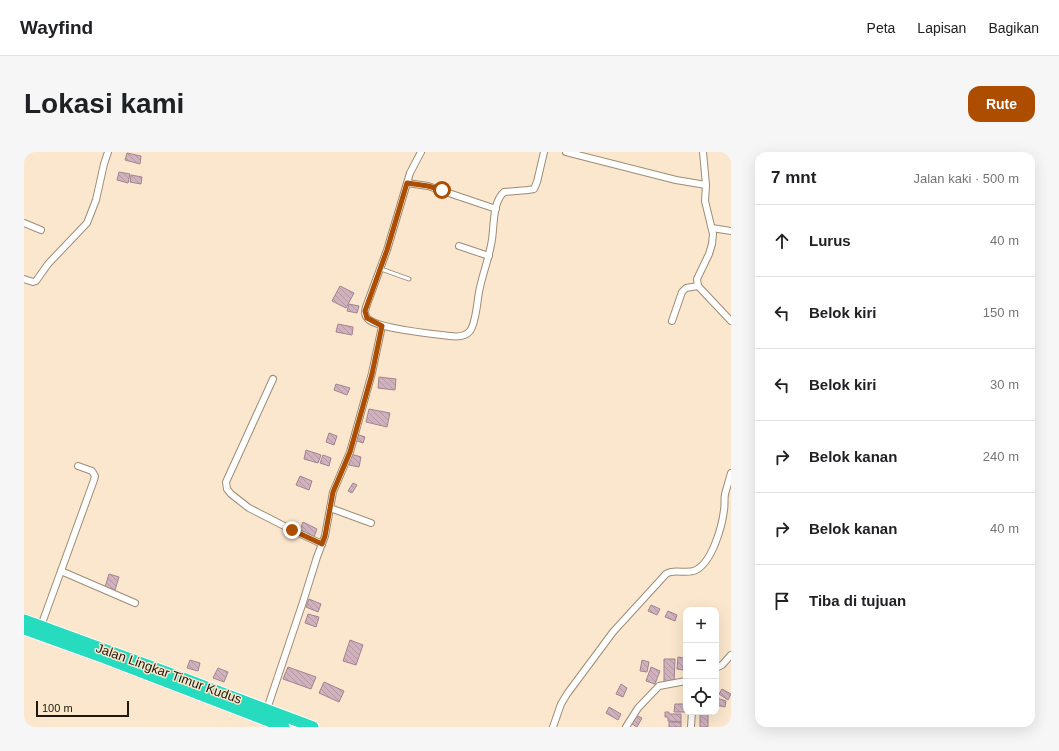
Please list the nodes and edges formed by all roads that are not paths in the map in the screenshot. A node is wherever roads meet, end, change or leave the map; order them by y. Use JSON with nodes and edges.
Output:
{"nodes":[{"id":1,"x":108,"y":152,"type":"edge"},
{"id":2,"x":421,"y":152,"type":"edge"},
{"id":3,"x":544,"y":152,"type":"edge"},
{"id":4,"x":566,"y":152,"type":"edge"},
{"id":5,"x":703,"y":152,"type":"edge"},
{"id":6,"x":586,"y":155,"type":"edge"},
{"id":7,"x":407,"y":183,"type":"junction"},
{"id":8,"x":706,"y":185,"type":"junction"},
{"id":9,"x":496,"y":209,"type":"junction"},
{"id":10,"x":24,"y":223,"type":"edge"},
{"id":11,"x":712,"y":228,"type":"junction"},
{"id":12,"x":41,"y":230,"type":"dead end"},
{"id":13,"x":731,"y":231,"type":"edge"},
{"id":14,"x":459,"y":246,"type":"dead end"},
{"id":15,"x":488,"y":256,"type":"junction"},
{"id":16,"x":381,"y":269,"type":"junction"},
{"id":17,"x":24,"y":279,"type":"edge"},
{"id":18,"x":409,"y":279,"type":"dead end"},
{"id":19,"x":698,"y":286,"type":"junction"},
{"id":20,"x":731,"y":321,"type":"edge"},
{"id":21,"x":672,"y":322,"type":"dead end"},
{"id":22,"x":382,"y":326,"type":"junction"},
{"id":23,"x":273,"y":379,"type":"dead end"},
{"id":24,"x":78,"y":466,"type":"dead end"},
{"id":25,"x":731,"y":473,"type":"edge"},
{"id":26,"x":330,"y":508,"type":"junction"},
{"id":27,"x":371,"y":523,"type":"dead end"},
{"id":28,"x":322,"y":544,"type":"junction"},
{"id":29,"x":61,"y":572,"type":"junction"},
{"id":30,"x":135,"y":603,"type":"dead end"},
{"id":31,"x":24,"y":620,"type":"edge"},
{"id":32,"x":41,"y":626,"type":"junction"},
{"id":33,"x":24,"y":629,"type":"edge"},
{"id":34,"x":731,"y":655,"type":"edge"},
{"id":35,"x":719,"y":666,"type":"edge"},
{"id":36,"x":683,"y":682,"type":"edge"},
{"id":37,"x":267,"y":709,"type":"junction"},
{"id":38,"x":692,"y":715,"type":"edge"},
{"id":39,"x":284,"y":727,"type":"edge"},
{"id":40,"x":313,"y":727,"type":"edge"},
{"id":41,"x":553,"y":727,"type":"edge"},
{"id":42,"x":627,"y":727,"type":"edge"},
{"id":43,"x":691,"y":727,"type":"edge"}],
"edges":[{"from":1,"to":17,"type":"street"},
{"from":2,"to":7,"type":"street"},
{"from":3,"to":9,"type":"street"},
{"from":4,"to":6,"type":"street"},
{"from":5,"to":8,"type":"street"},
{"from":6,"to":8,"type":"street"},
{"from":7,"to":9,"type":"street"},
{"from":7,"to":16,"type":"street"},
{"from":8,"to":11,"type":"street"},
{"from":9,"to":15,"type":"street"},
{"from":10,"to":12,"type":"street"},
{"from":11,"to":13,"type":"street"},
{"from":11,"to":19,"type":"street"},
{"from":14,"to":15,"type":"street"},
{"from":15,"to":22,"type":"street"},
{"from":16,"to":18,"type":"lane"},
{"from":16,"to":22,"type":"street"},
{"from":19,"to":20,"type":"street"},
{"from":19,"to":21,"type":"street"},
{"from":22,"to":26,"type":"street"},
{"from":23,"to":28,"type":"street"},
{"from":24,"to":29,"type":"street"},
{"from":25,"to":41,"type":"street"},
{"from":26,"to":27,"type":"street"},
{"from":26,"to":28,"type":"street"},
{"from":28,"to":37,"type":"street"},
{"from":29,"to":30,"type":"street"},
{"from":29,"to":32,"type":"street"},
{"from":31,"to":32,"type":"highway","name":"Jalan Lingkar Timur Kudus"},
{"from":32,"to":37,"type":"highway","name":"Jalan Lingkar Timur Kudus"},
{"from":33,"to":39,"type":"highway","name":"Jalan Lingkar Timur Kudus"},
{"from":34,"to":35,"type":"street"},
{"from":36,"to":42,"type":"street"},
{"from":37,"to":40,"type":"highway","name":"Jalan Lingkar Timur Kudus"},
{"from":38,"to":43,"type":"street"}]}
